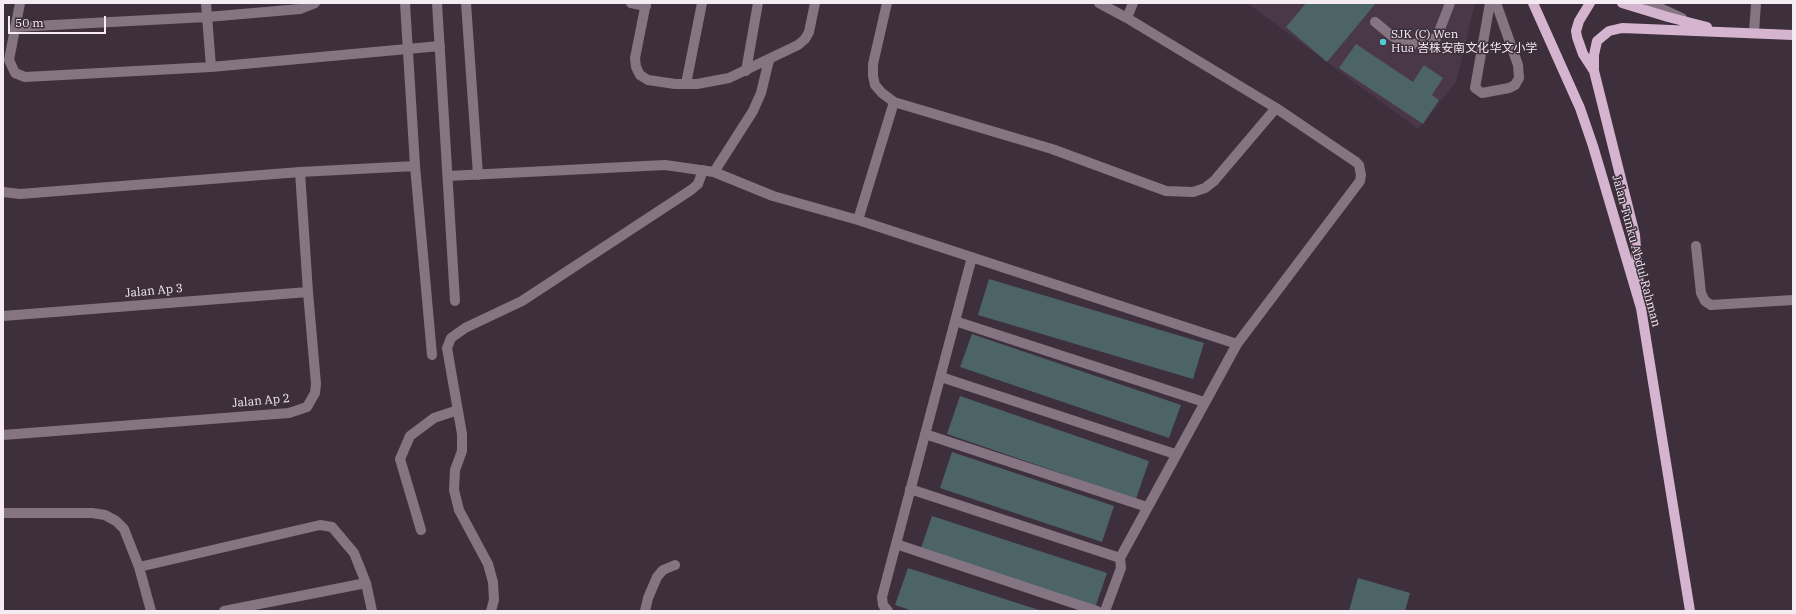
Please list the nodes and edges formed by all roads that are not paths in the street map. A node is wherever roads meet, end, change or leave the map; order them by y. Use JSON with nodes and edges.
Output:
{"nodes":[{"id":1,"x":20,"y":3,"type":"edge"},
{"id":2,"x":206,"y":3,"type":"edge"},
{"id":3,"x":315,"y":3,"type":"edge"},
{"id":4,"x":405,"y":3,"type":"edge"},
{"id":5,"x":437,"y":3,"type":"edge"},
{"id":6,"x":466,"y":3,"type":"edge"},
{"id":7,"x":631,"y":3,"type":"edge"},
{"id":8,"x":702,"y":3,"type":"edge"},
{"id":9,"x":758,"y":3,"type":"edge"},
{"id":10,"x":815,"y":3,"type":"edge"},
{"id":11,"x":887,"y":3,"type":"edge"},
{"id":12,"x":1100,"y":3,"type":"edge"},
{"id":13,"x":1133,"y":3,"type":"edge"},
{"id":14,"x":1450,"y":3,"type":"edge"},
{"id":15,"x":1490,"y":3,"type":"edge"},
{"id":16,"x":1496,"y":3,"type":"edge"},
{"id":17,"x":1534,"y":3,"type":"edge"},
{"id":18,"x":1590,"y":3,"type":"edge"},
{"id":19,"x":1622,"y":3,"type":"edge"},
{"id":20,"x":1649,"y":3,"type":"edge"},
{"id":21,"x":1756,"y":3,"type":"edge"},
{"id":22,"x":646,"y":5,"type":"edge"},
{"id":23,"x":207,"y":17,"type":"junction"},
{"id":24,"x":1127,"y":18,"type":"junction"},
{"id":25,"x":1376,"y":22,"type":"dead end"},
{"id":26,"x":1696,"y":24,"type":"junction"},
{"id":27,"x":15,"y":27,"type":"junction"},
{"id":28,"x":1729,"y":32,"type":"junction"},
{"id":29,"x":1754,"y":33,"type":"junction"},
{"id":30,"x":1793,"y":35,"type":"edge"},
{"id":31,"x":440,"y":46,"type":"junction"},
{"id":32,"x":407,"y":49,"type":"junction"},
{"id":33,"x":769,"y":60,"type":"junction"},
{"id":34,"x":211,"y":67,"type":"junction"},
{"id":35,"x":1594,"y":71,"type":"junction"},
{"id":36,"x":746,"y":72,"type":"junction"},
{"id":37,"x":686,"y":84,"type":"junction"},
{"id":38,"x":894,"y":102,"type":"junction"},
{"id":39,"x":1276,"y":108,"type":"junction"},
{"id":40,"x":415,"y":166,"type":"junction"},
{"id":41,"x":703,"y":170,"type":"junction"},
{"id":42,"x":300,"y":172,"type":"junction"},
{"id":43,"x":714,"y":172,"type":"junction"},
{"id":44,"x":478,"y":175,"type":"junction"},
{"id":45,"x":448,"y":176,"type":"junction"},
{"id":46,"x":3,"y":192,"type":"edge"},
{"id":47,"x":858,"y":220,"type":"junction"},
{"id":48,"x":1696,"y":246,"type":"dead end"},
{"id":49,"x":972,"y":257,"type":"junction"},
{"id":50,"x":308,"y":292,"type":"junction"},
{"id":51,"x":1793,"y":300,"type":"edge"},
{"id":52,"x":455,"y":301,"type":"dead end"},
{"id":53,"x":1640,"y":308,"type":"junction"},
{"id":54,"x":3,"y":316,"type":"edge"},
{"id":55,"x":955,"y":321,"type":"junction"},
{"id":56,"x":1237,"y":344,"type":"junction"},
{"id":57,"x":432,"y":355,"type":"dead end"},
{"id":58,"x":940,"y":377,"type":"junction"},
{"id":59,"x":1204,"y":402,"type":"junction"},
{"id":60,"x":458,"y":410,"type":"junction"},
{"id":61,"x":925,"y":434,"type":"junction"},
{"id":62,"x":3,"y":435,"type":"edge"},
{"id":63,"x":1175,"y":454,"type":"junction"},
{"id":64,"x":910,"y":489,"type":"junction"},
{"id":65,"x":1147,"y":507,"type":"junction"},
{"id":66,"x":3,"y":513,"type":"edge"},
{"id":67,"x":420,"y":530,"type":"dead end"},
{"id":68,"x":896,"y":544,"type":"junction"},
{"id":69,"x":1120,"y":558,"type":"junction"},
{"id":70,"x":675,"y":565,"type":"dead end"},
{"id":71,"x":139,"y":567,"type":"junction"},
{"id":72,"x":366,"y":583,"type":"junction"},
{"id":73,"x":151,"y":611,"type":"edge"},
{"id":74,"x":224,"y":611,"type":"edge"},
{"id":75,"x":372,"y":611,"type":"edge"},
{"id":76,"x":491,"y":611,"type":"edge"},
{"id":77,"x":645,"y":611,"type":"edge"},
{"id":78,"x":888,"y":611,"type":"edge"},
{"id":79,"x":1097,"y":611,"type":"edge"},
{"id":80,"x":1105,"y":611,"type":"edge"},
{"id":81,"x":1690,"y":611,"type":"edge"}],
"edges":[{"from":1,"to":27,"type":"street"},
{"from":2,"to":23,"type":"street"},
{"from":3,"to":23,"type":"street"},
{"from":4,"to":32,"type":"street"},
{"from":5,"to":31,"type":"street"},
{"from":6,"to":44,"type":"street"},
{"from":7,"to":22,"type":"street"},
{"from":8,"to":37,"type":"street"},
{"from":9,"to":36,"type":"street"},
{"from":10,"to":33,"type":"street"},
{"from":11,"to":38,"type":"street"},
{"from":12,"to":24,"type":"street"},
{"from":13,"to":24,"type":"street"},
{"from":14,"to":25,"type":"street"},
{"from":15,"to":16,"type":"street"},
{"from":17,"to":53,"type":"main road","name":"Jalan Tunku Abdul Rahman"},
{"from":18,"to":35,"type":"main road"},
{"from":19,"to":26,"type":"main road"},
{"from":20,"to":26,"type":"street"},
{"from":21,"to":29,"type":"street"},
{"from":22,"to":37,"type":"street"},
{"from":23,"to":27,"type":"street"},
{"from":23,"to":34,"type":"street"},
{"from":24,"to":39,"type":"street"},
{"from":26,"to":28,"type":"main road"},
{"from":27,"to":34,"type":"street"},
{"from":28,"to":29,"type":"main road"},
{"from":28,"to":35,"type":"main road"},
{"from":29,"to":30,"type":"main road"},
{"from":31,"to":32,"type":"street"},
{"from":31,"to":45,"type":"street"},
{"from":32,"to":34,"type":"street"},
{"from":32,"to":40,"type":"street"},
{"from":33,"to":36,"type":"street"},
{"from":33,"to":43,"type":"street"},
{"from":35,"to":53,"type":"main road"},
{"from":36,"to":37,"type":"street"},
{"from":38,"to":39,"type":"street"},
{"from":38,"to":47,"type":"street"},
{"from":39,"to":56,"type":"street"},
{"from":40,"to":42,"type":"street"},
{"from":40,"to":57,"type":"street"},
{"from":41,"to":43,"type":"street"},
{"from":41,"to":44,"type":"street"},
{"from":41,"to":60,"type":"street"},
{"from":42,"to":46,"type":"street"},
{"from":42,"to":50,"type":"street","name":"Jalan Ap 2"},
{"from":43,"to":47,"type":"street"},
{"from":44,"to":45,"type":"street"},
{"from":45,"to":52,"type":"street"},
{"from":47,"to":49,"type":"street"},
{"from":48,"to":51,"type":"street"},
{"from":49,"to":55,"type":"street"},
{"from":49,"to":56,"type":"street"},
{"from":50,"to":54,"type":"street","name":"Jalan Ap 3"},
{"from":50,"to":62,"type":"street","name":"Jalan Ap 2"},
{"from":53,"to":81,"type":"main road","name":"Jalan Tunku Abdul Rahman"},
{"from":55,"to":58,"type":"street"},
{"from":55,"to":59,"type":"street"},
{"from":56,"to":59,"type":"street"},
{"from":58,"to":61,"type":"street"},
{"from":58,"to":63,"type":"street"},
{"from":59,"to":63,"type":"street"},
{"from":60,"to":67,"type":"street"},
{"from":60,"to":76,"type":"street"},
{"from":61,"to":64,"type":"street"},
{"from":61,"to":65,"type":"street"},
{"from":63,"to":65,"type":"street"},
{"from":64,"to":68,"type":"street"},
{"from":64,"to":69,"type":"street"},
{"from":65,"to":69,"type":"street"},
{"from":66,"to":71,"type":"street"},
{"from":68,"to":78,"type":"street"},
{"from":68,"to":79,"type":"street"},
{"from":69,"to":80,"type":"street"},
{"from":70,"to":77,"type":"street"},
{"from":71,"to":72,"type":"street"},
{"from":71,"to":73,"type":"street"},
{"from":72,"to":74,"type":"street"},
{"from":72,"to":75,"type":"street"}]}
